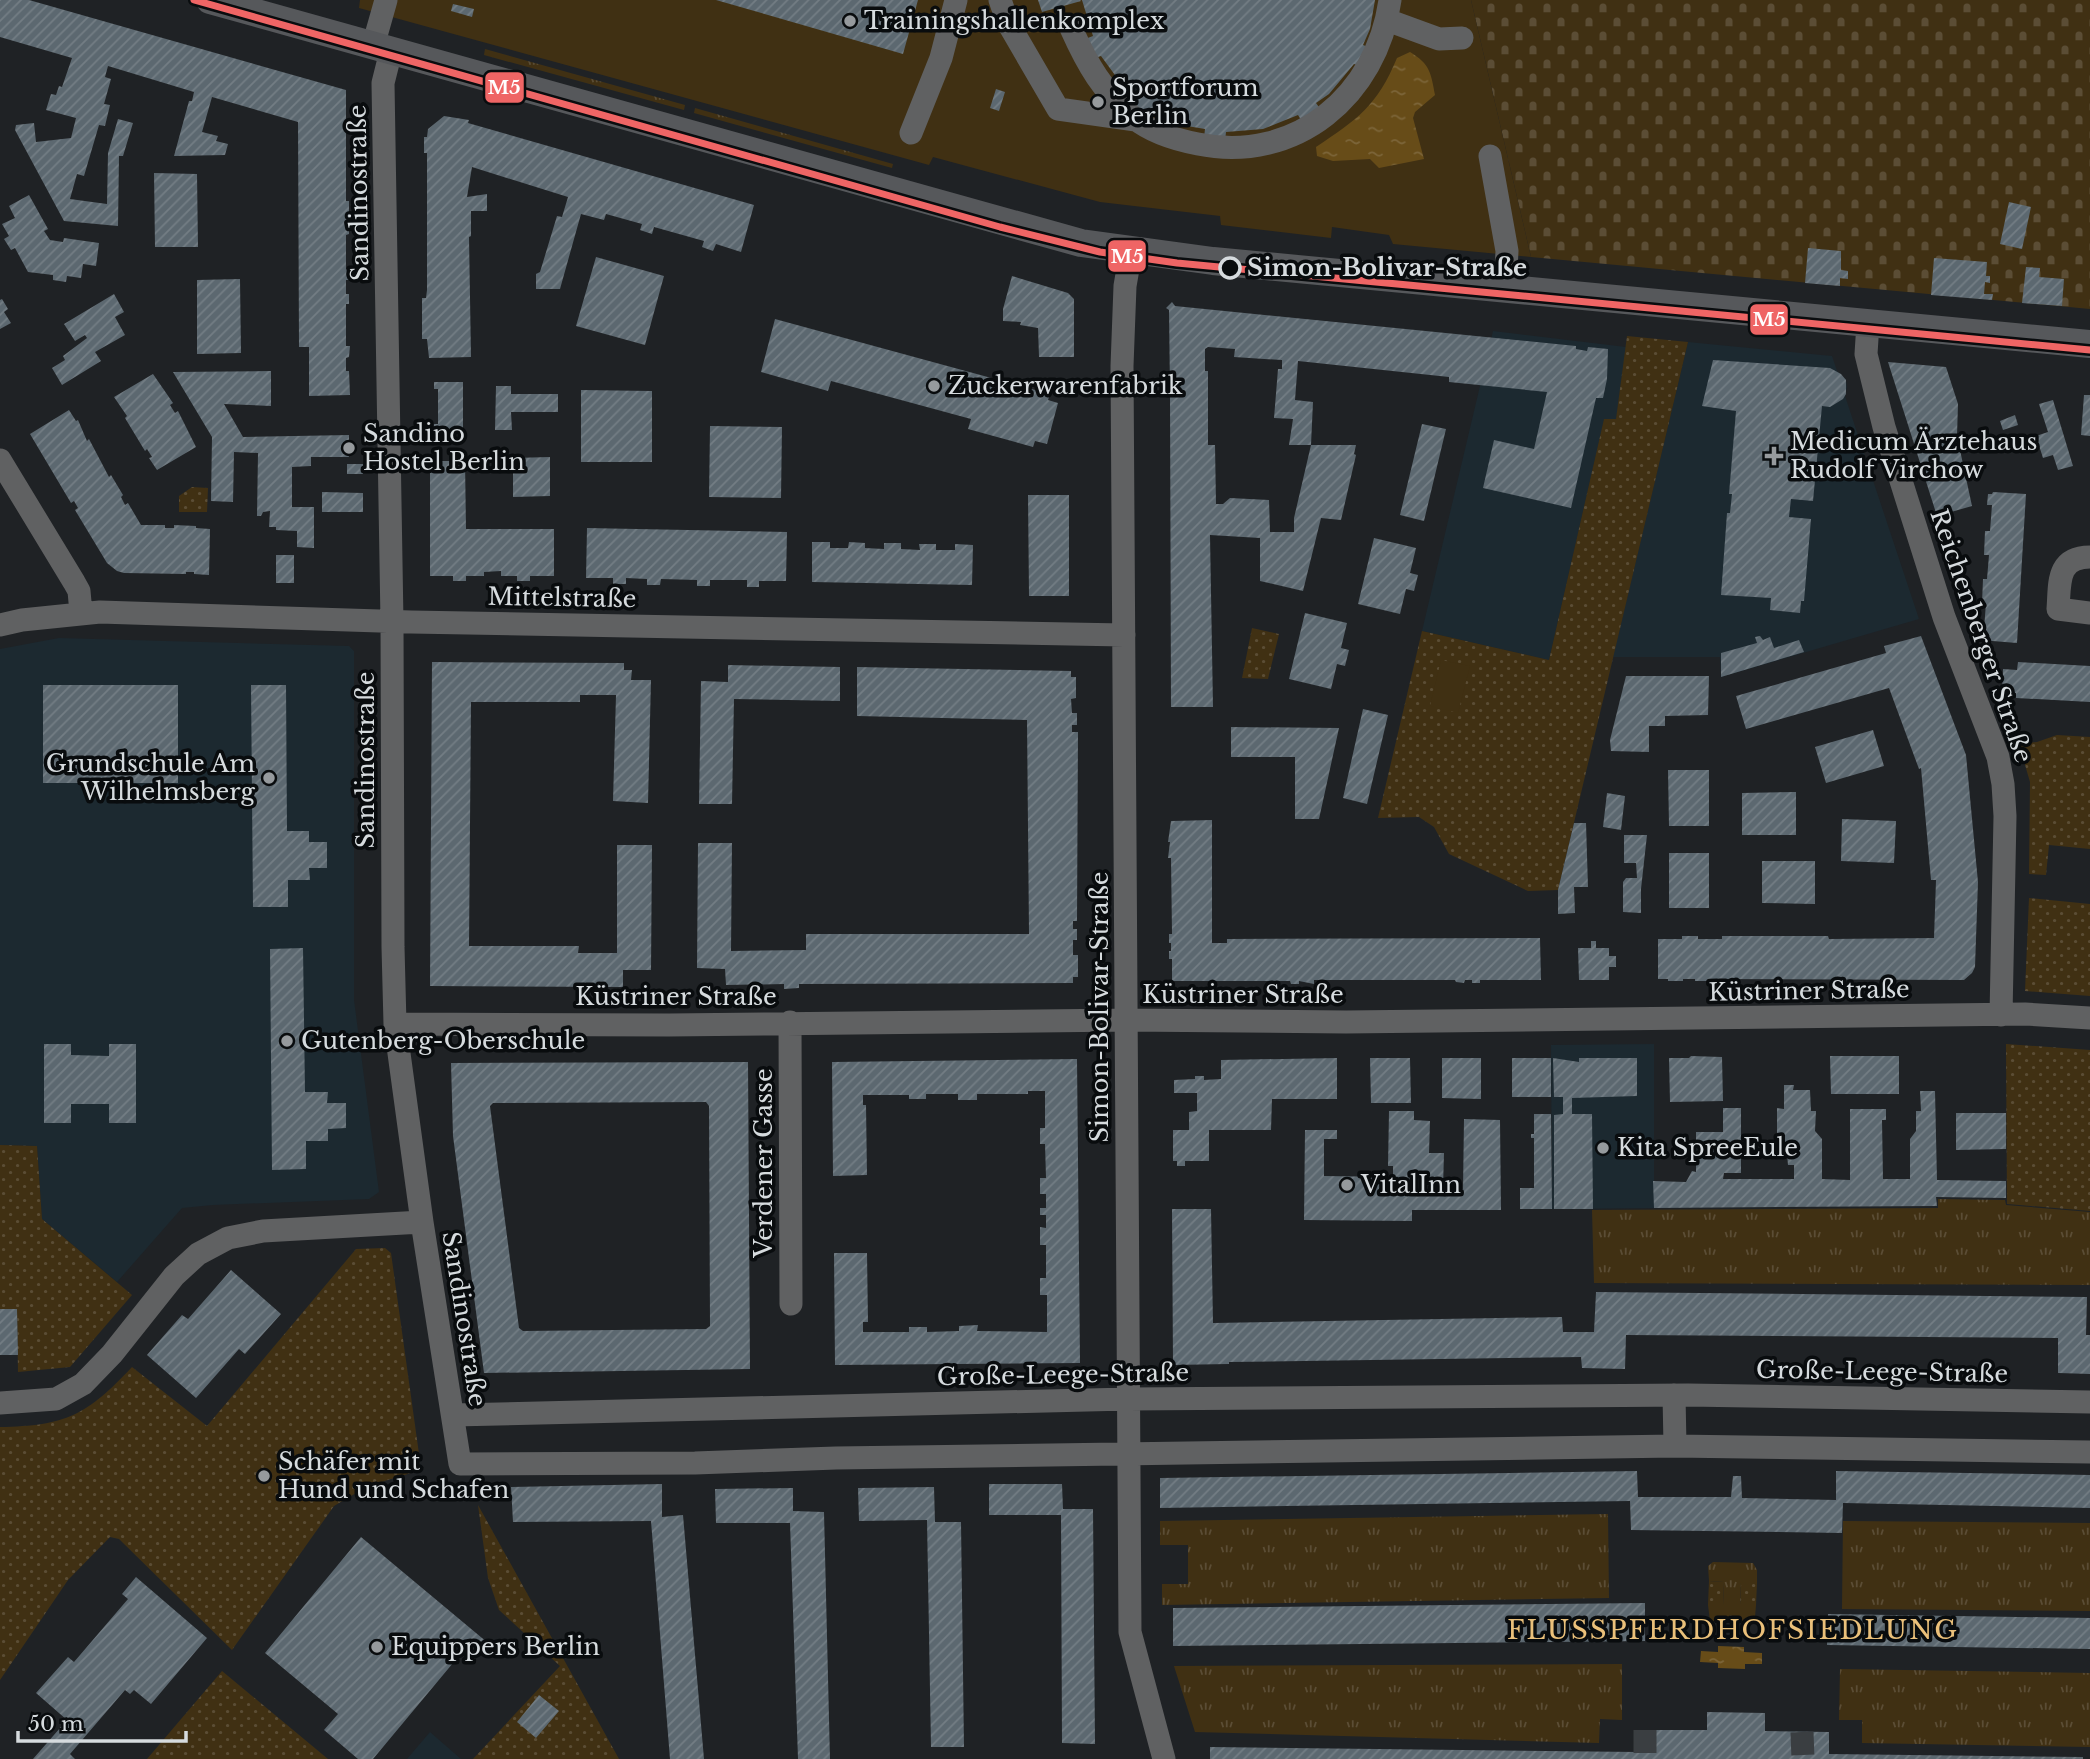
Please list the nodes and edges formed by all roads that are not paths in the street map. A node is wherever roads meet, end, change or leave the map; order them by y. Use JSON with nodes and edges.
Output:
{"nodes":[{"id":1,"x":210,"y":0,"type":"edge"},
{"id":2,"x":386,"y":0,"type":"edge"},
{"id":3,"x":956,"y":0,"type":"edge"},
{"id":4,"x":1000,"y":0,"type":"edge"},
{"id":5,"x":1389,"y":10,"type":"edge"},
{"id":6,"x":1071,"y":28,"type":"dead end"},
{"id":7,"x":1462,"y":38,"type":"dead end"},
{"id":8,"x":382,"y":49,"type":"junction"},
{"id":9,"x":1136,"y":120,"type":"junction"},
{"id":10,"x":911,"y":133,"type":"dead end"},
{"id":11,"x":1490,"y":156,"type":"dead end"},
{"id":12,"x":1131,"y":251,"type":"junction"},
{"id":13,"x":1505,"y":288,"type":"junction"},
{"id":14,"x":1868,"y":323,"type":"junction"},
{"id":15,"x":2090,"y":344,"type":"edge"},
{"id":16,"x":0,"y":460,"type":"edge"},
{"id":17,"x":2090,"y":557,"type":"edge"},
{"id":18,"x":2090,"y":612,"type":"edge"},
{"id":19,"x":81,"y":614,"type":"junction"},
{"id":20,"x":392,"y":622,"type":"junction"},
{"id":21,"x":0,"y":625,"type":"edge"},
{"id":22,"x":1124,"y":635,"type":"junction"},
{"id":23,"x":2001,"y":1015,"type":"junction"},
{"id":24,"x":2090,"y":1018,"type":"edge"},
{"id":25,"x":1126,"y":1020,"type":"junction"},
{"id":26,"x":790,"y":1023,"type":"junction"},
{"id":27,"x":395,"y":1024,"type":"junction"},
{"id":28,"x":422,"y":1222,"type":"junction"},
{"id":29,"x":791,"y":1304,"type":"dead end"},
{"id":30,"x":1674,"y":1395,"type":"junction"},
{"id":31,"x":1128,"y":1399,"type":"junction"},
{"id":32,"x":2090,"y":1402,"type":"edge"},
{"id":33,"x":0,"y":1403,"type":"edge"},
{"id":34,"x":453,"y":1415,"type":"junction"},
{"id":35,"x":1675,"y":1446,"type":"junction"},
{"id":36,"x":2090,"y":1452,"type":"edge"},
{"id":37,"x":1128,"y":1454,"type":"junction"},
{"id":38,"x":1164,"y":1759,"type":"edge"}],
"edges":[{"from":1,"to":8,"type":"main road"},
{"from":2,"to":8,"type":"street","name":"Sandinostraße"},
{"from":3,"to":10,"type":"street"},
{"from":4,"to":9,"type":"street"},
{"from":5,"to":7,"type":"street"},
{"from":5,"to":9,"type":"street"},
{"from":6,"to":9,"type":"street"},
{"from":8,"to":12,"type":"main road"},
{"from":8,"to":20,"type":"street","name":"Sandinostraße"},
{"from":11,"to":13,"type":"street"},
{"from":12,"to":13,"type":"main road"},
{"from":12,"to":22,"type":"street","name":"Simon-Bolivar-Straße"},
{"from":13,"to":14,"type":"main road"},
{"from":14,"to":15,"type":"main road"},
{"from":14,"to":23,"type":"street","name":"Reichenberger Straße"},
{"from":16,"to":19,"type":"street"},
{"from":17,"to":18,"type":"street"},
{"from":19,"to":20,"type":"street","name":"Mittelstraße"},
{"from":19,"to":21,"type":"street","name":"Mittelstraße"},
{"from":20,"to":22,"type":"street","name":"Mittelstraße"},
{"from":20,"to":27,"type":"street","name":"Sandinostraße"},
{"from":22,"to":25,"type":"street","name":"Simon-Bolivar-Straße"},
{"from":23,"to":24,"type":"street","name":"Küstriner Straße"},
{"from":23,"to":25,"type":"street","name":"Küstriner Straße"},
{"from":25,"to":26,"type":"street","name":"Küstriner Straße"},
{"from":25,"to":31,"type":"street","name":"Simon-Bolivar-Straße"},
{"from":26,"to":27,"type":"street","name":"Küstriner Straße"},
{"from":26,"to":29,"type":"street","name":"Verdener Gasse"},
{"from":27,"to":28,"type":"street","name":"Sandinostraße"},
{"from":28,"to":33,"type":"street"},
{"from":28,"to":34,"type":"street","name":"Sandinostraße"},
{"from":30,"to":31,"type":"street","name":"Große-Leege-Straße"},
{"from":30,"to":32,"type":"street","name":"Große-Leege-Straße"},
{"from":30,"to":35,"type":"street"},
{"from":31,"to":34,"type":"street","name":"Große-Leege-Straße"},
{"from":31,"to":37,"type":"street","name":"Simon-Bolivar-Straße"},
{"from":34,"to":37,"type":"street","name":"Sandinostraße"},
{"from":35,"to":36,"type":"street"},
{"from":35,"to":37,"type":"street"},
{"from":37,"to":38,"type":"street","name":"Simon-Bolivar-Straße"}]}
